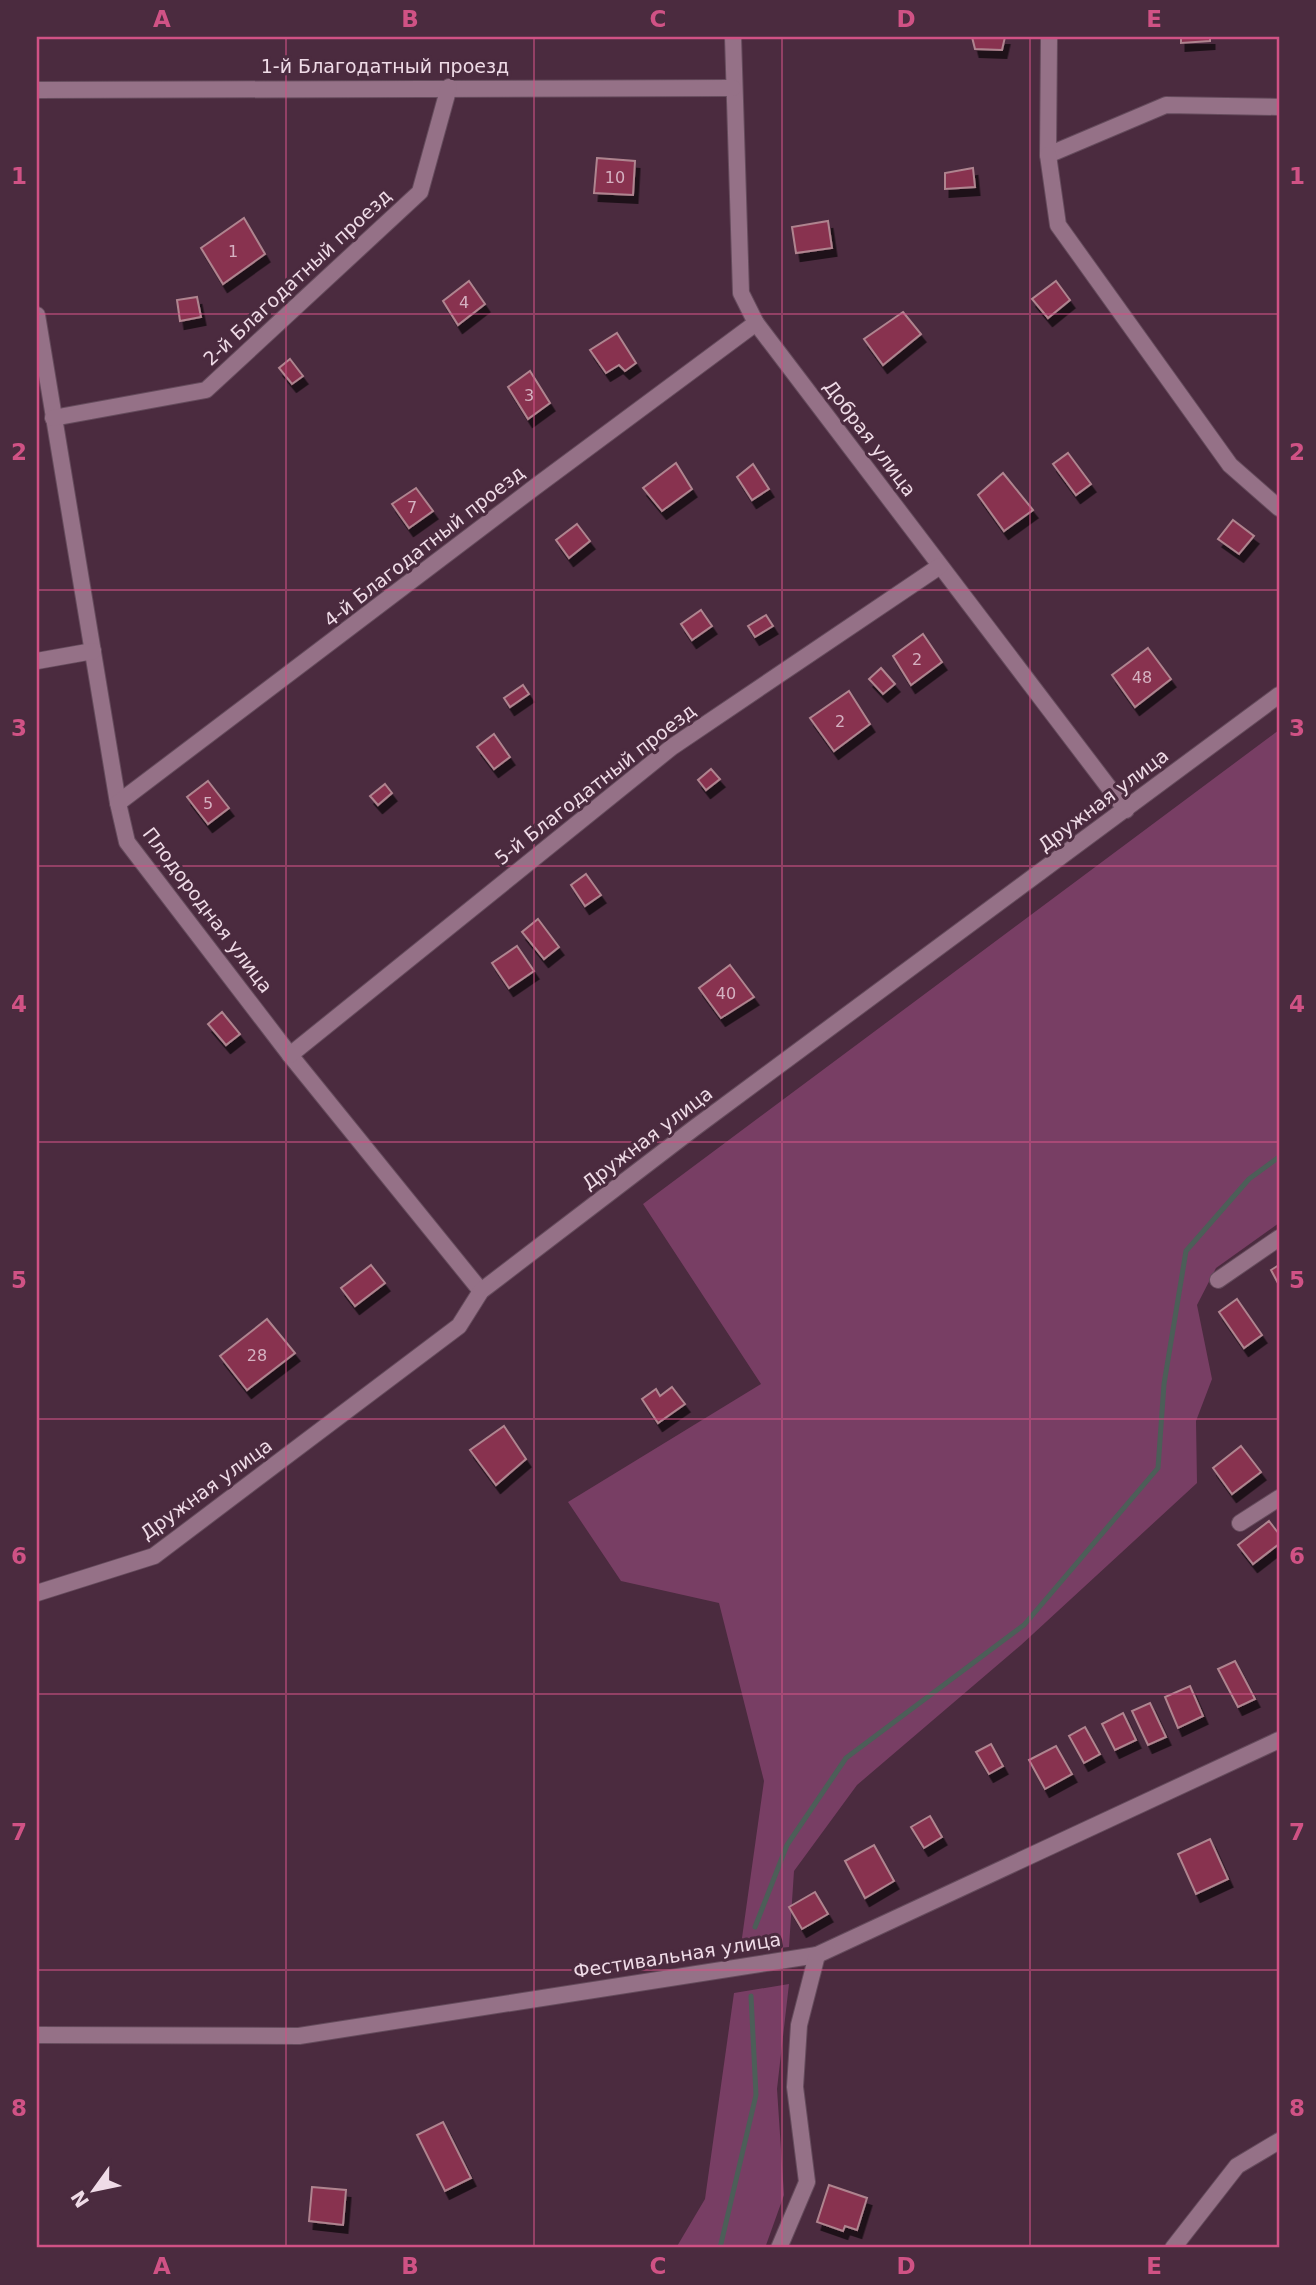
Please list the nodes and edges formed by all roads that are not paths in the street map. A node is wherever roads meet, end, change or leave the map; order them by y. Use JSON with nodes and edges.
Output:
{"nodes":[{"id":1,"x":733,"y":37,"type":"edge"},
{"id":2,"x":1049,"y":37,"type":"edge"},
{"id":3,"x":449,"y":86,"type":"junction"},
{"id":4,"x":733,"y":88,"type":"junction"},
{"id":5,"x":37,"y":90,"type":"edge"},
{"id":6,"x":1279,"y":107,"type":"edge"},
{"id":7,"x":1048,"y":155,"type":"junction"},
{"id":8,"x":37,"y":316,"type":"edge"},
{"id":9,"x":757,"y":323,"type":"junction"},
{"id":10,"x":40,"y":358,"type":"edge"},
{"id":11,"x":53,"y":418,"type":"junction"},
{"id":12,"x":1279,"y":508,"type":"edge"},
{"id":13,"x":940,"y":566,"type":"junction"},
{"id":14,"x":93,"y":652,"type":"junction"},
{"id":15,"x":37,"y":661,"type":"edge"},
{"id":16,"x":1279,"y":695,"type":"edge"},
{"id":17,"x":118,"y":803,"type":"junction"},
{"id":18,"x":1126,"y":810,"type":"junction"},
{"id":19,"x":290,"y":1055,"type":"junction"},
{"id":20,"x":1279,"y":1238,"type":"edge"},
{"id":21,"x":1218,"y":1280,"type":"dead end"},
{"id":22,"x":481,"y":1291,"type":"junction"},
{"id":23,"x":1279,"y":1498,"type":"edge"},
{"id":24,"x":1240,"y":1523,"type":"dead end"},
{"id":25,"x":37,"y":1593,"type":"edge"},
{"id":26,"x":1279,"y":1740,"type":"edge"},
{"id":27,"x":817,"y":1955,"type":"junction"},
{"id":28,"x":37,"y":2035,"type":"edge"},
{"id":29,"x":1279,"y":2140,"type":"edge"},
{"id":30,"x":779,"y":2248,"type":"edge"},
{"id":31,"x":1174,"y":2248,"type":"edge"}],
"edges":[{"from":1,"to":4,"type":"street","name":"Добрая улица"},
{"from":2,"to":7,"type":"street"},
{"from":3,"to":4,"type":"street","name":"1-й Благодатный проезд"},
{"from":3,"to":5,"type":"street","name":"1-й Благодатный проезд"},
{"from":3,"to":11,"type":"street","name":"2-й Благодатный проезд"},
{"from":4,"to":9,"type":"street","name":"Добрая улица"},
{"from":6,"to":7,"type":"street"},
{"from":7,"to":12,"type":"street"},
{"from":8,"to":10,"type":"street","name":"Плодородная улица"},
{"from":9,"to":13,"type":"street","name":"Добрая улица"},
{"from":9,"to":17,"type":"street","name":"4-й Благодатный проезд"},
{"from":10,"to":11,"type":"street","name":"Плодородная улица"},
{"from":11,"to":14,"type":"street","name":"Плодородная улица"},
{"from":13,"to":18,"type":"street","name":"Добрая улица"},
{"from":13,"to":19,"type":"street","name":"5-й Благодатный проезд"},
{"from":14,"to":15,"type":"street"},
{"from":14,"to":17,"type":"street","name":"Плодородная улица"},
{"from":16,"to":18,"type":"street","name":"Дружная улица"},
{"from":17,"to":19,"type":"street","name":"Плодородная улица"},
{"from":18,"to":22,"type":"street","name":"Дружная улица"},
{"from":19,"to":22,"type":"street","name":"Плодородная улица"},
{"from":20,"to":21,"type":"street"},
{"from":22,"to":25,"type":"street","name":"Дружная улица"},
{"from":23,"to":24,"type":"street"},
{"from":26,"to":27,"type":"street","name":"Фестивальная улица"},
{"from":27,"to":28,"type":"street","name":"Фестивальная улица"},
{"from":27,"to":30,"type":"street"},
{"from":29,"to":31,"type":"street"}]}
